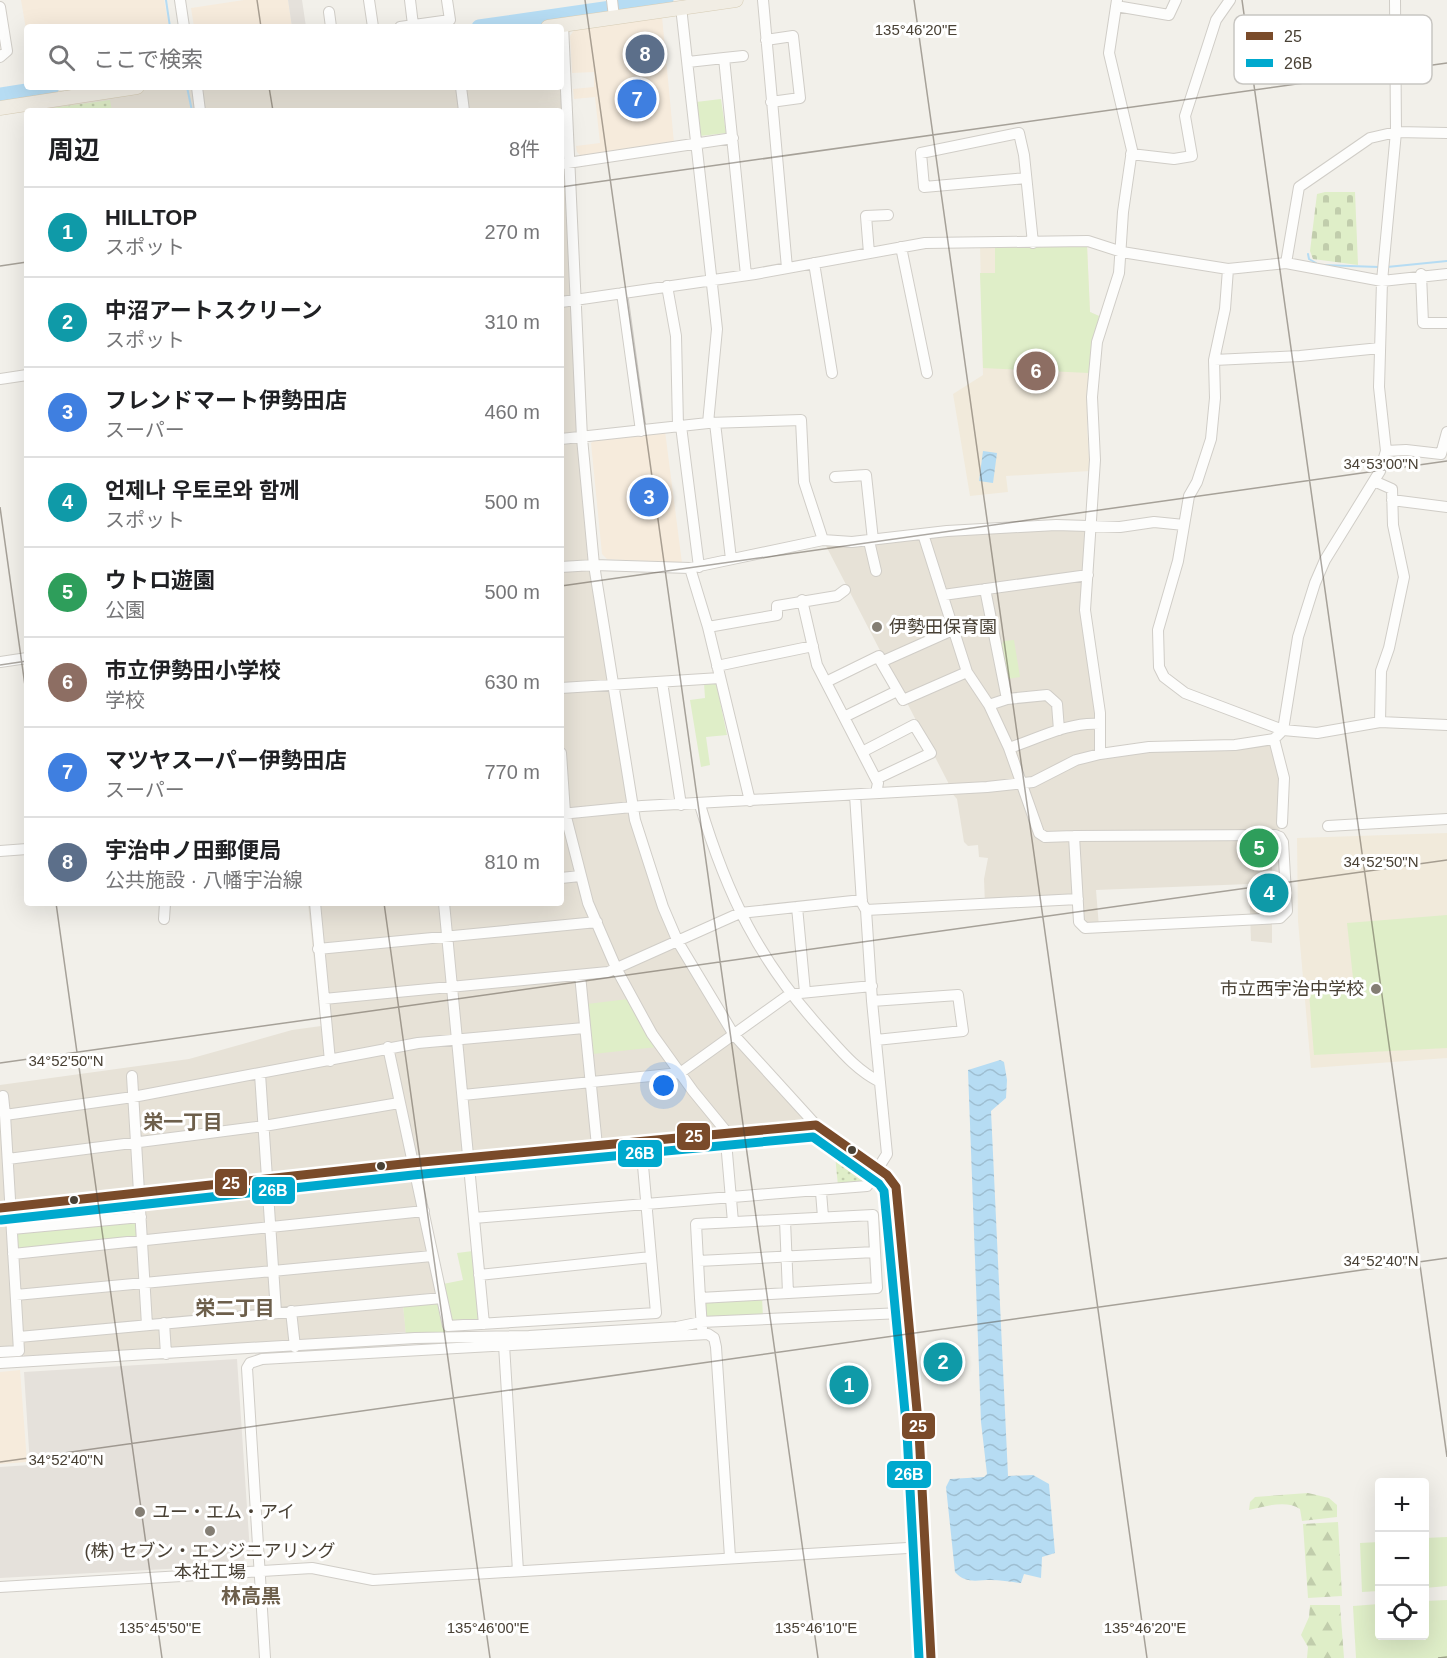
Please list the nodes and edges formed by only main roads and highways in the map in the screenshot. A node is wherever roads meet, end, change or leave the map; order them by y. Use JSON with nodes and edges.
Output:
{"nodes":[{"id":1,"x":736,"y":0,"type":"edge"},
{"id":2,"x":697,"y":2,"type":"edge"},
{"id":3,"x":564,"y":25,"type":"edge"},
{"id":4,"x":117,"y":90,"type":"edge"},
{"id":5,"x":0,"y":108,"type":"edge"}],
"edges":[{"from":1,"to":2,"type":"main road"},
{"from":2,"to":3,"type":"main road"},
{"from":4,"to":5,"type":"main road"}]}
